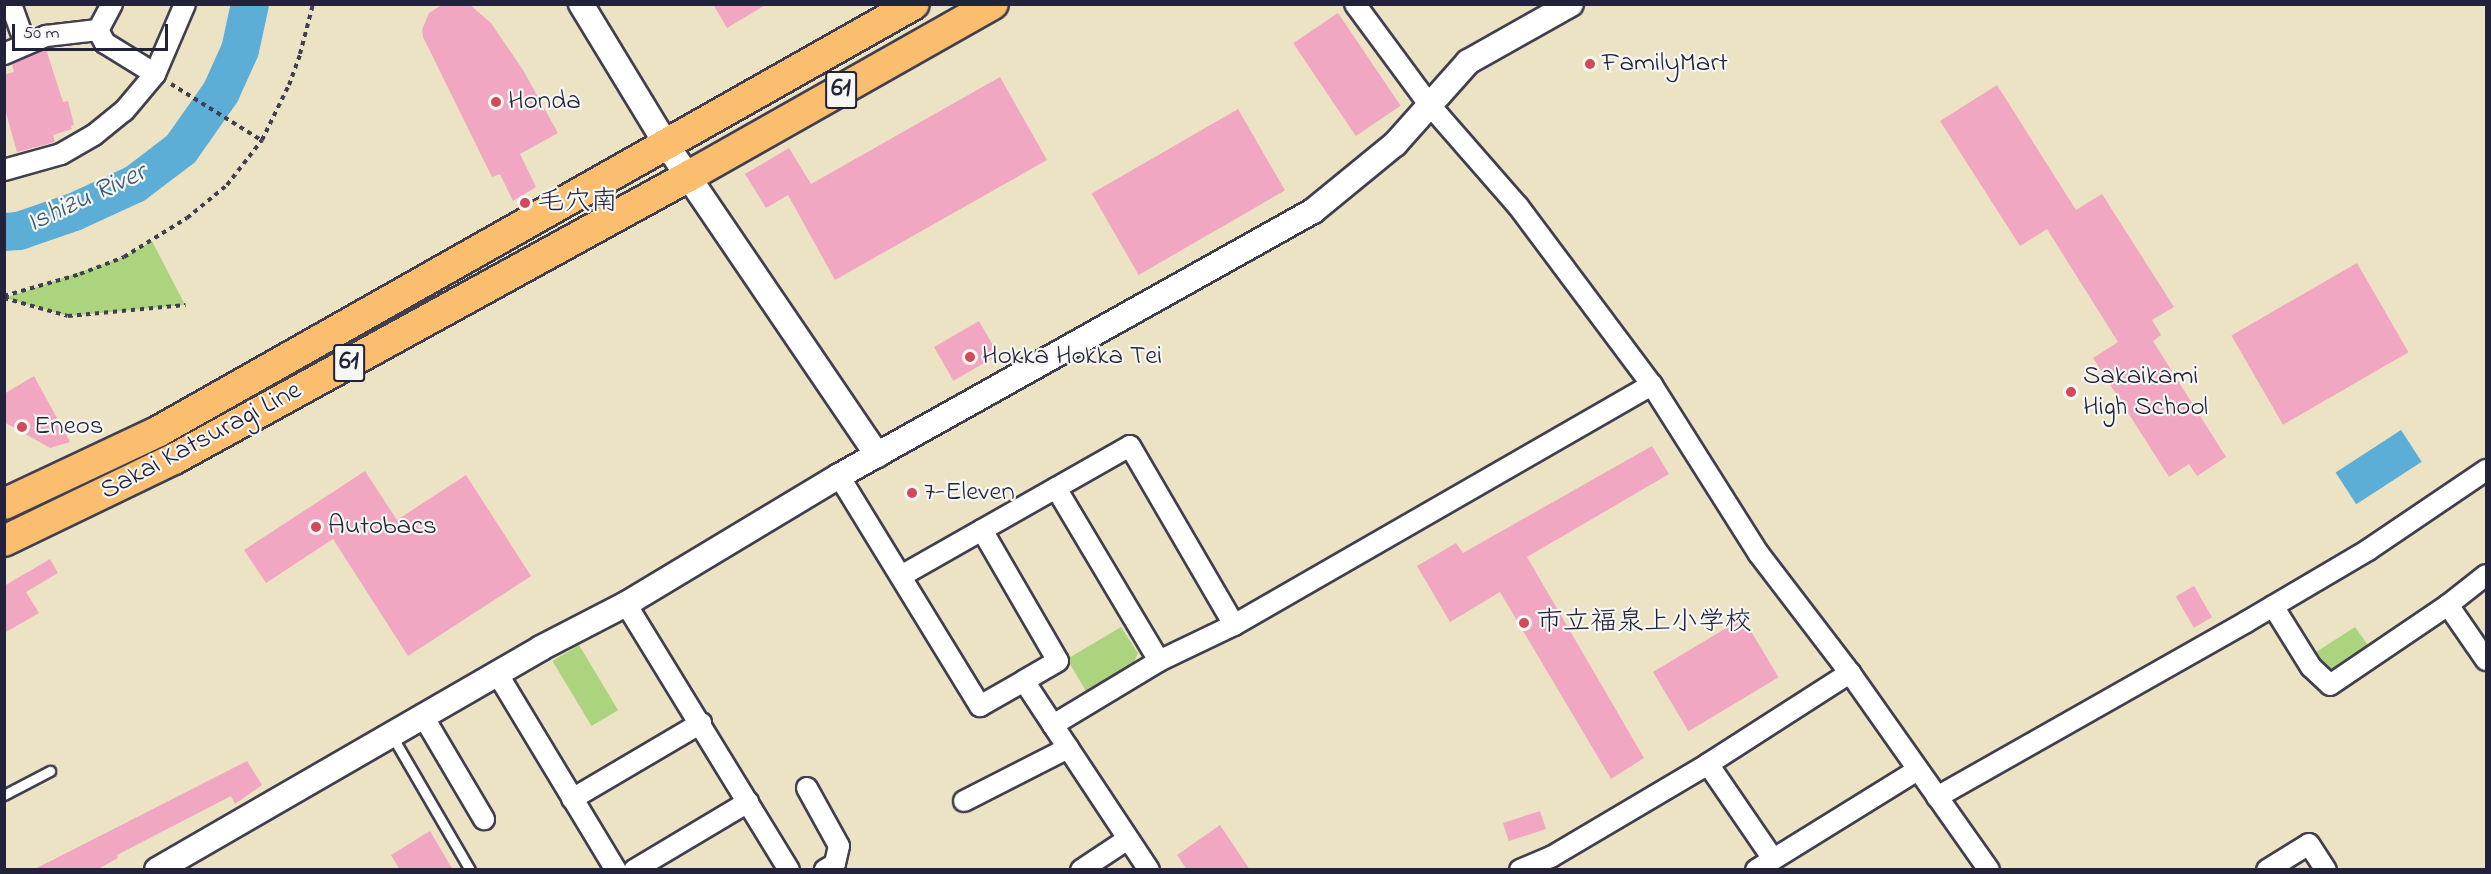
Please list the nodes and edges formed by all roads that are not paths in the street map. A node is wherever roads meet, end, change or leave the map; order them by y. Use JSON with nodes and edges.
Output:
{"nodes":[{"id":1,"x":11,"y":4,"type":"edge"},
{"id":2,"x":112,"y":4,"type":"edge"},
{"id":3,"x":185,"y":4,"type":"edge"},
{"id":4,"x":581,"y":4,"type":"edge"},
{"id":5,"x":914,"y":4,"type":"edge"},
{"id":6,"x":993,"y":4,"type":"edge"},
{"id":7,"x":1355,"y":4,"type":"edge"},
{"id":8,"x":1571,"y":4,"type":"edge"},
{"id":9,"x":98,"y":30,"type":"junction"},
{"id":10,"x":25,"y":43,"type":"junction"},
{"id":11,"x":4,"y":54,"type":"edge"},
{"id":12,"x":162,"y":79,"type":"junction"},
{"id":13,"x":1428,"y":104,"type":"junction"},
{"id":14,"x":666,"y":144,"type":"junction"},
{"id":15,"x":4,"y":170,"type":"edge"},
{"id":16,"x":689,"y":176,"type":"junction"},
{"id":17,"x":1652,"y":385,"type":"junction"},
{"id":18,"x":877,"y":455,"type":"junction"},
{"id":19,"x":2487,"y":470,"type":"edge"},
{"id":20,"x":839,"y":476,"type":"junction"},
{"id":21,"x":1056,"y":488,"type":"junction"},
{"id":22,"x":4,"y":504,"type":"edge"},
{"id":23,"x":982,"y":530,"type":"junction"},
{"id":24,"x":4,"y":541,"type":"edge"},
{"id":25,"x":2487,"y":575,"type":"edge"},
{"id":26,"x":901,"y":576,"type":"junction"},
{"id":27,"x":626,"y":604,"type":"junction"},
{"id":28,"x":2448,"y":605,"type":"junction"},
{"id":29,"x":2273,"y":606,"type":"junction"},
{"id":30,"x":1234,"y":625,"type":"junction"},
{"id":31,"x":2487,"y":660,"type":"edge"},
{"id":32,"x":1159,"y":661,"type":"junction"},
{"id":33,"x":497,"y":673,"type":"junction"},
{"id":34,"x":1850,"y":674,"type":"junction"},
{"id":35,"x":1024,"y":681,"type":"junction"},
{"id":36,"x":423,"y":716,"type":"junction"},
{"id":37,"x":701,"y":723,"type":"junction"},
{"id":38,"x":1053,"y":725,"type":"junction"},
{"id":39,"x":391,"y":734,"type":"junction"},
{"id":40,"x":1068,"y":748,"type":"junction"},
{"id":41,"x":1708,"y":764,"type":"junction"},
{"id":42,"x":1917,"y":770,"type":"junction"},
{"id":43,"x":50,"y":771,"type":"dead end"},
{"id":44,"x":807,"y":788,"type":"dead end"},
{"id":45,"x":4,"y":795,"type":"edge"},
{"id":46,"x":1937,"y":797,"type":"junction"},
{"id":47,"x":572,"y":799,"type":"junction"},
{"id":48,"x":964,"y":801,"type":"dead end"},
{"id":49,"x":748,"y":802,"type":"junction"},
{"id":50,"x":484,"y":819,"type":"dead end"},
{"id":51,"x":1128,"y":839,"type":"junction"},
{"id":52,"x":1773,"y":859,"type":"junction"},
{"id":53,"x":1555,"y":863,"type":"edge"},
{"id":54,"x":157,"y":870,"type":"edge"},
{"id":55,"x":470,"y":870,"type":"edge"},
{"id":56,"x":616,"y":870,"type":"edge"},
{"id":57,"x":634,"y":870,"type":"edge"},
{"id":58,"x":789,"y":870,"type":"edge"},
{"id":59,"x":825,"y":870,"type":"edge"},
{"id":60,"x":1082,"y":870,"type":"edge"},
{"id":61,"x":1149,"y":870,"type":"edge"},
{"id":62,"x":1520,"y":870,"type":"edge"},
{"id":63,"x":1756,"y":870,"type":"edge"},
{"id":64,"x":1989,"y":870,"type":"edge"},
{"id":65,"x":2267,"y":870,"type":"edge"},
{"id":66,"x":2326,"y":870,"type":"edge"}],
"edges":[{"from":1,"to":10,"type":"street"},
{"from":2,"to":9,"type":"street"},
{"from":3,"to":12,"type":"street"},
{"from":4,"to":14,"type":"street"},
{"from":5,"to":14,"type":"main road","name":"Sakai Katsuragi Line","number":"61"},
{"from":6,"to":16,"type":"main road","name":"Sakai Katsuragi Line","number":"61"},
{"from":7,"to":13,"type":"street"},
{"from":8,"to":13,"type":"street"},
{"from":9,"to":10,"type":"street"},
{"from":9,"to":12,"type":"street"},
{"from":10,"to":11,"type":"street"},
{"from":12,"to":15,"type":"street"},
{"from":13,"to":17,"type":"street"},
{"from":13,"to":18,"type":"street"},
{"from":14,"to":16,"type":"street"},
{"from":14,"to":22,"type":"main road","name":"Sakai Katsuragi Line","number":"61"},
{"from":16,"to":18,"type":"street"},
{"from":16,"to":24,"type":"main road","name":"Sakai Katsuragi Line","number":"61"},
{"from":17,"to":30,"type":"street"},
{"from":17,"to":34,"type":"street"},
{"from":18,"to":20,"type":"street"},
{"from":19,"to":29,"type":"street"},
{"from":20,"to":26,"type":"street"},
{"from":20,"to":27,"type":"street"},
{"from":21,"to":23,"type":"street"},
{"from":21,"to":30,"type":"street"},
{"from":21,"to":32,"type":"street"},
{"from":23,"to":26,"type":"street"},
{"from":23,"to":35,"type":"street"},
{"from":25,"to":28,"type":"street"},
{"from":26,"to":35,"type":"street"},
{"from":27,"to":33,"type":"street"},
{"from":27,"to":37,"type":"street"},
{"from":28,"to":29,"type":"street"},
{"from":28,"to":31,"type":"street"},
{"from":29,"to":46,"type":"street"},
{"from":30,"to":32,"type":"street"},
{"from":32,"to":38,"type":"street"},
{"from":33,"to":36,"type":"street"},
{"from":33,"to":47,"type":"street"},
{"from":34,"to":41,"type":"street"},
{"from":34,"to":42,"type":"street"},
{"from":35,"to":38,"type":"street"},
{"from":36,"to":39,"type":"street"},
{"from":36,"to":50,"type":"street"},
{"from":37,"to":47,"type":"street"},
{"from":37,"to":49,"type":"street"},
{"from":38,"to":40,"type":"street"},
{"from":39,"to":54,"type":"street"},
{"from":39,"to":55,"type":"lane"},
{"from":40,"to":48,"type":"street"},
{"from":40,"to":51,"type":"street"},
{"from":41,"to":52,"type":"street"},
{"from":41,"to":53,"type":"street"},
{"from":42,"to":46,"type":"street"},
{"from":42,"to":52,"type":"street"},
{"from":43,"to":45,"type":"lane"},
{"from":44,"to":59,"type":"street"},
{"from":46,"to":64,"type":"street"},
{"from":47,"to":56,"type":"street"},
{"from":49,"to":57,"type":"street"},
{"from":49,"to":58,"type":"street"},
{"from":51,"to":60,"type":"street"},
{"from":51,"to":61,"type":"street"},
{"from":52,"to":63,"type":"street"},
{"from":53,"to":62,"type":"street"},
{"from":65,"to":66,"type":"street"}]}
